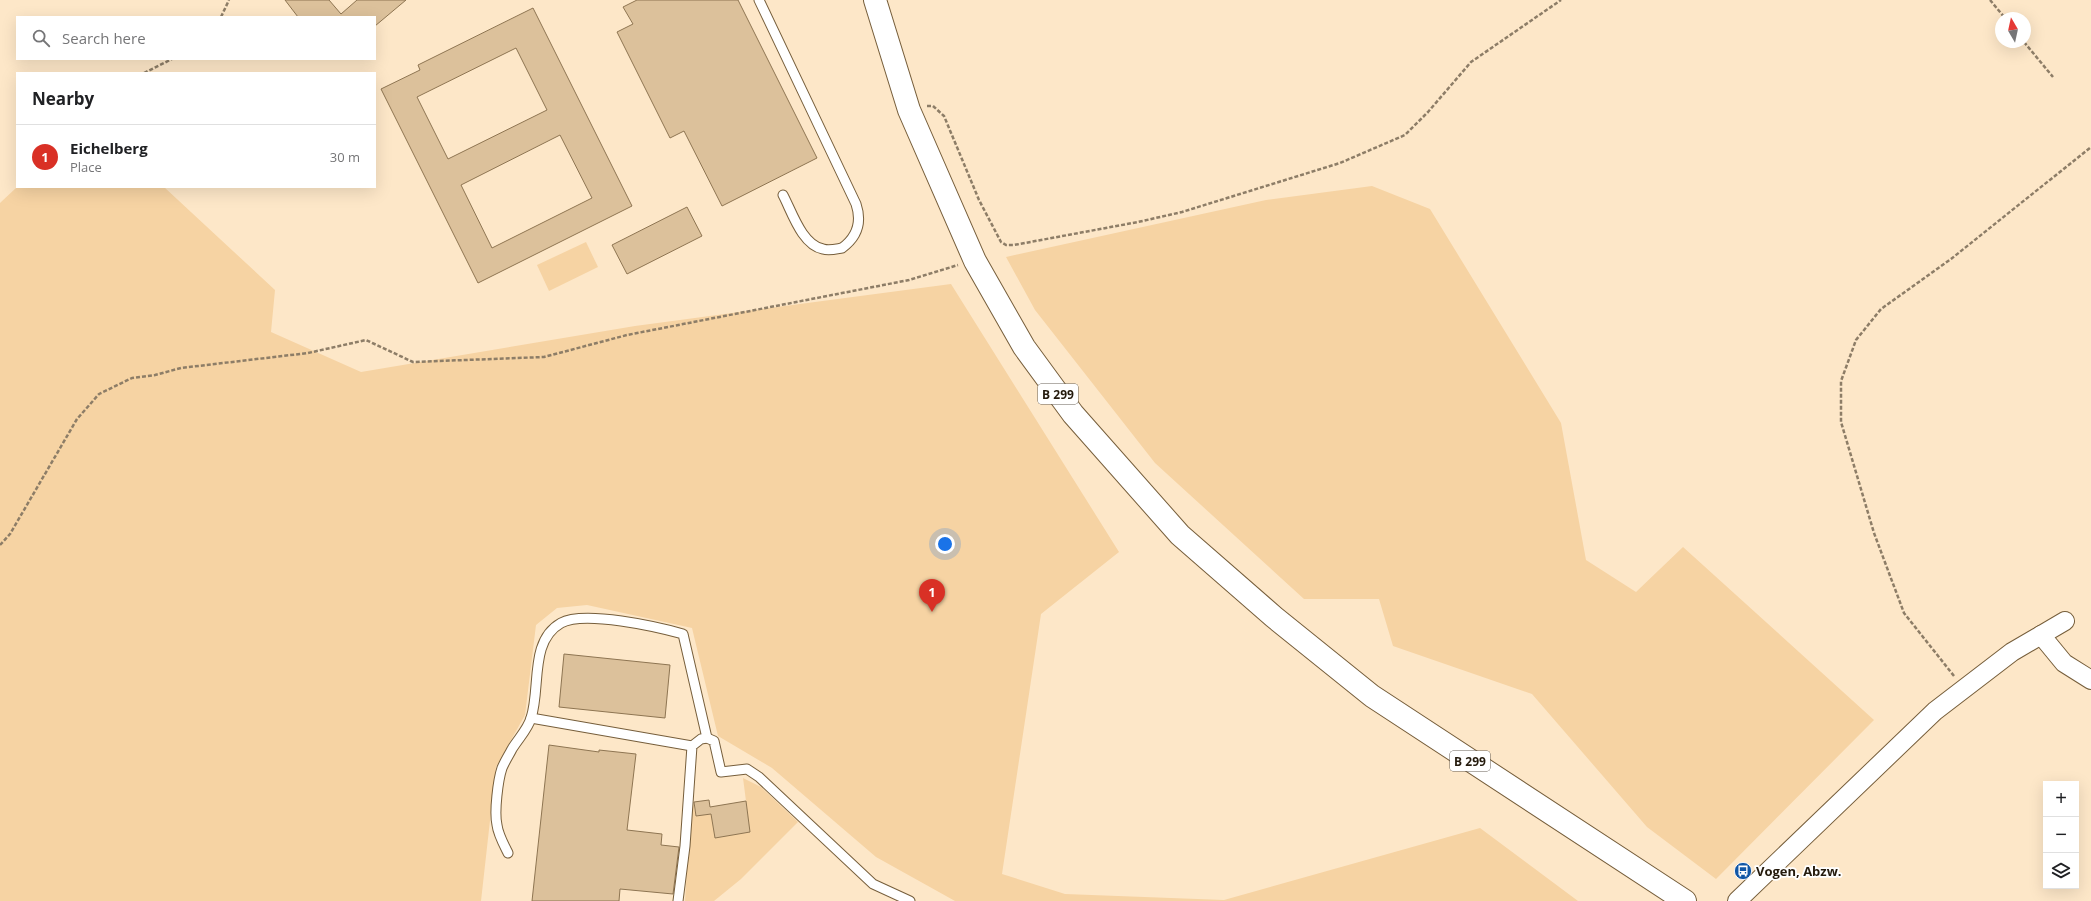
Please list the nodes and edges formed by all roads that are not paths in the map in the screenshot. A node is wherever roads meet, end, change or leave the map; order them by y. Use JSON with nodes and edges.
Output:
{"nodes":[{"id":1,"x":759,"y":0,"type":"edge"},
{"id":2,"x":875,"y":0,"type":"edge"},
{"id":3,"x":783,"y":195,"type":"dead end"},
{"id":4,"x":2065,"y":621,"type":"dead end"},
{"id":5,"x":2041,"y":635,"type":"junction"},
{"id":6,"x":2091,"y":680,"type":"edge"},
{"id":7,"x":531,"y":718,"type":"junction"},
{"id":8,"x":707,"y":738,"type":"junction"},
{"id":9,"x":692,"y":746,"type":"junction"},
{"id":10,"x":508,"y":853,"type":"dead end"},
{"id":11,"x":678,"y":901,"type":"edge"},
{"id":12,"x":910,"y":901,"type":"edge"},
{"id":13,"x":1685,"y":901,"type":"edge"},
{"id":14,"x":1737,"y":901,"type":"edge"}],
"edges":[{"from":1,"to":3,"type":"lane"},
{"from":2,"to":13,"type":"main road","number":"B 299"},
{"from":4,"to":5,"type":"street"},
{"from":5,"to":6,"type":"street"},
{"from":5,"to":14,"type":"street"},
{"from":7,"to":8,"type":"lane"},
{"from":7,"to":9,"type":"lane"},
{"from":7,"to":10,"type":"lane"},
{"from":8,"to":9,"type":"lane"},
{"from":8,"to":12,"type":"lane"},
{"from":9,"to":11,"type":"lane"}]}
